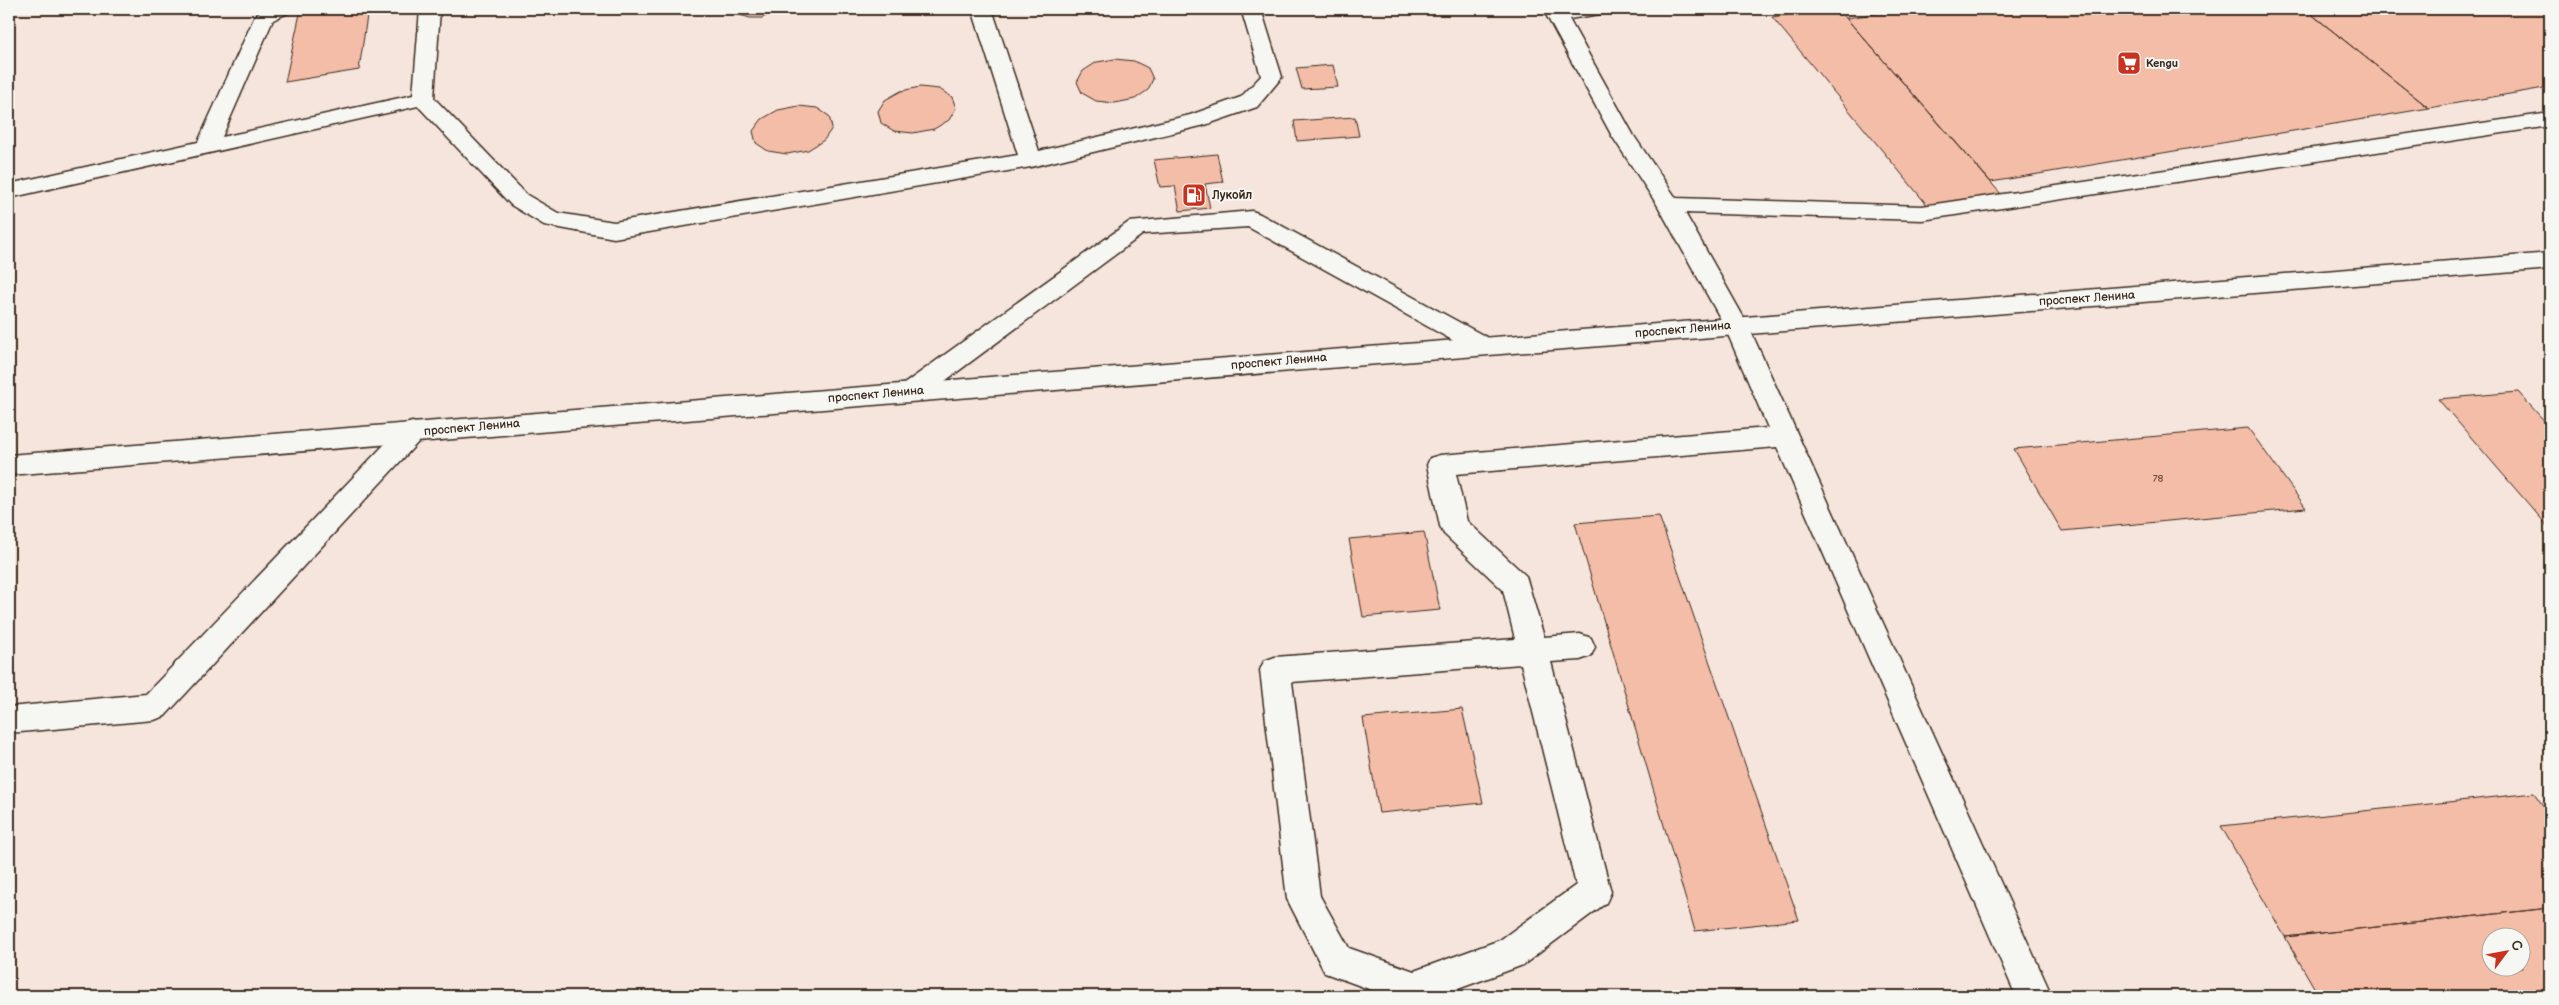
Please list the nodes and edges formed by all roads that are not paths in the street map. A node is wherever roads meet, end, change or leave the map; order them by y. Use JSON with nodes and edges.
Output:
{"nodes":[{"id":1,"x":281,"y":9,"type":"edge"},
{"id":2,"x":430,"y":9,"type":"edge"},
{"id":3,"x":982,"y":9,"type":"edge"},
{"id":4,"x":1251,"y":9,"type":"edge"},
{"id":5,"x":1600,"y":9,"type":"edge"},
{"id":6,"x":1555,"y":12,"type":"edge"},
{"id":7,"x":423,"y":99,"type":"junction"},
{"id":8,"x":2550,"y":119,"type":"edge"},
{"id":9,"x":207,"y":147,"type":"junction"},
{"id":10,"x":1031,"y":160,"type":"junction"},
{"id":11,"x":9,"y":191,"type":"edge"},
{"id":12,"x":1669,"y":205,"type":"junction"},
{"id":13,"x":2550,"y":261,"type":"edge"},
{"id":14,"x":1736,"y":325,"type":"junction"},
{"id":15,"x":1481,"y":345,"type":"junction"},
{"id":16,"x":913,"y":391,"type":"junction"},
{"id":17,"x":412,"y":432,"type":"junction"},
{"id":18,"x":1786,"y":436,"type":"junction"},
{"id":19,"x":9,"y":465,"type":"edge"},
{"id":20,"x":1580,"y":647,"type":"dead end"},
{"id":21,"x":1533,"y":650,"type":"junction"},
{"id":22,"x":9,"y":720,"type":"edge"},
{"id":23,"x":2034,"y":996,"type":"edge"}],
"edges":[{"from":1,"to":9,"type":"main road"},
{"from":2,"to":7,"type":"main road"},
{"from":3,"to":10,"type":"main road"},
{"from":4,"to":10,"type":"main road"},
{"from":5,"to":6,"type":"main road"},
{"from":6,"to":12,"type":"main road"},
{"from":7,"to":9,"type":"main road"},
{"from":7,"to":10,"type":"main road"},
{"from":8,"to":12,"type":"main road"},
{"from":9,"to":11,"type":"main road"},
{"from":12,"to":14,"type":"main road"},
{"from":13,"to":14,"type":"main road","name":"проспект Ленина"},
{"from":14,"to":15,"type":"main road","name":"проспект Ленина"},
{"from":14,"to":18,"type":"main road"},
{"from":15,"to":16,"type":"main road","name":"проспект Ленина"},
{"from":15,"to":16,"type":"main road"},
{"from":16,"to":17,"type":"main road","name":"проспект Ленина"},
{"from":17,"to":19,"type":"main road","name":"проспект Ленина"},
{"from":17,"to":22,"type":"main road"},
{"from":18,"to":21,"type":"main road"},
{"from":18,"to":23,"type":"main road"},
{"from":20,"to":21,"type":"main road"},
{"from":21,"to":21,"type":"main road"}]}
